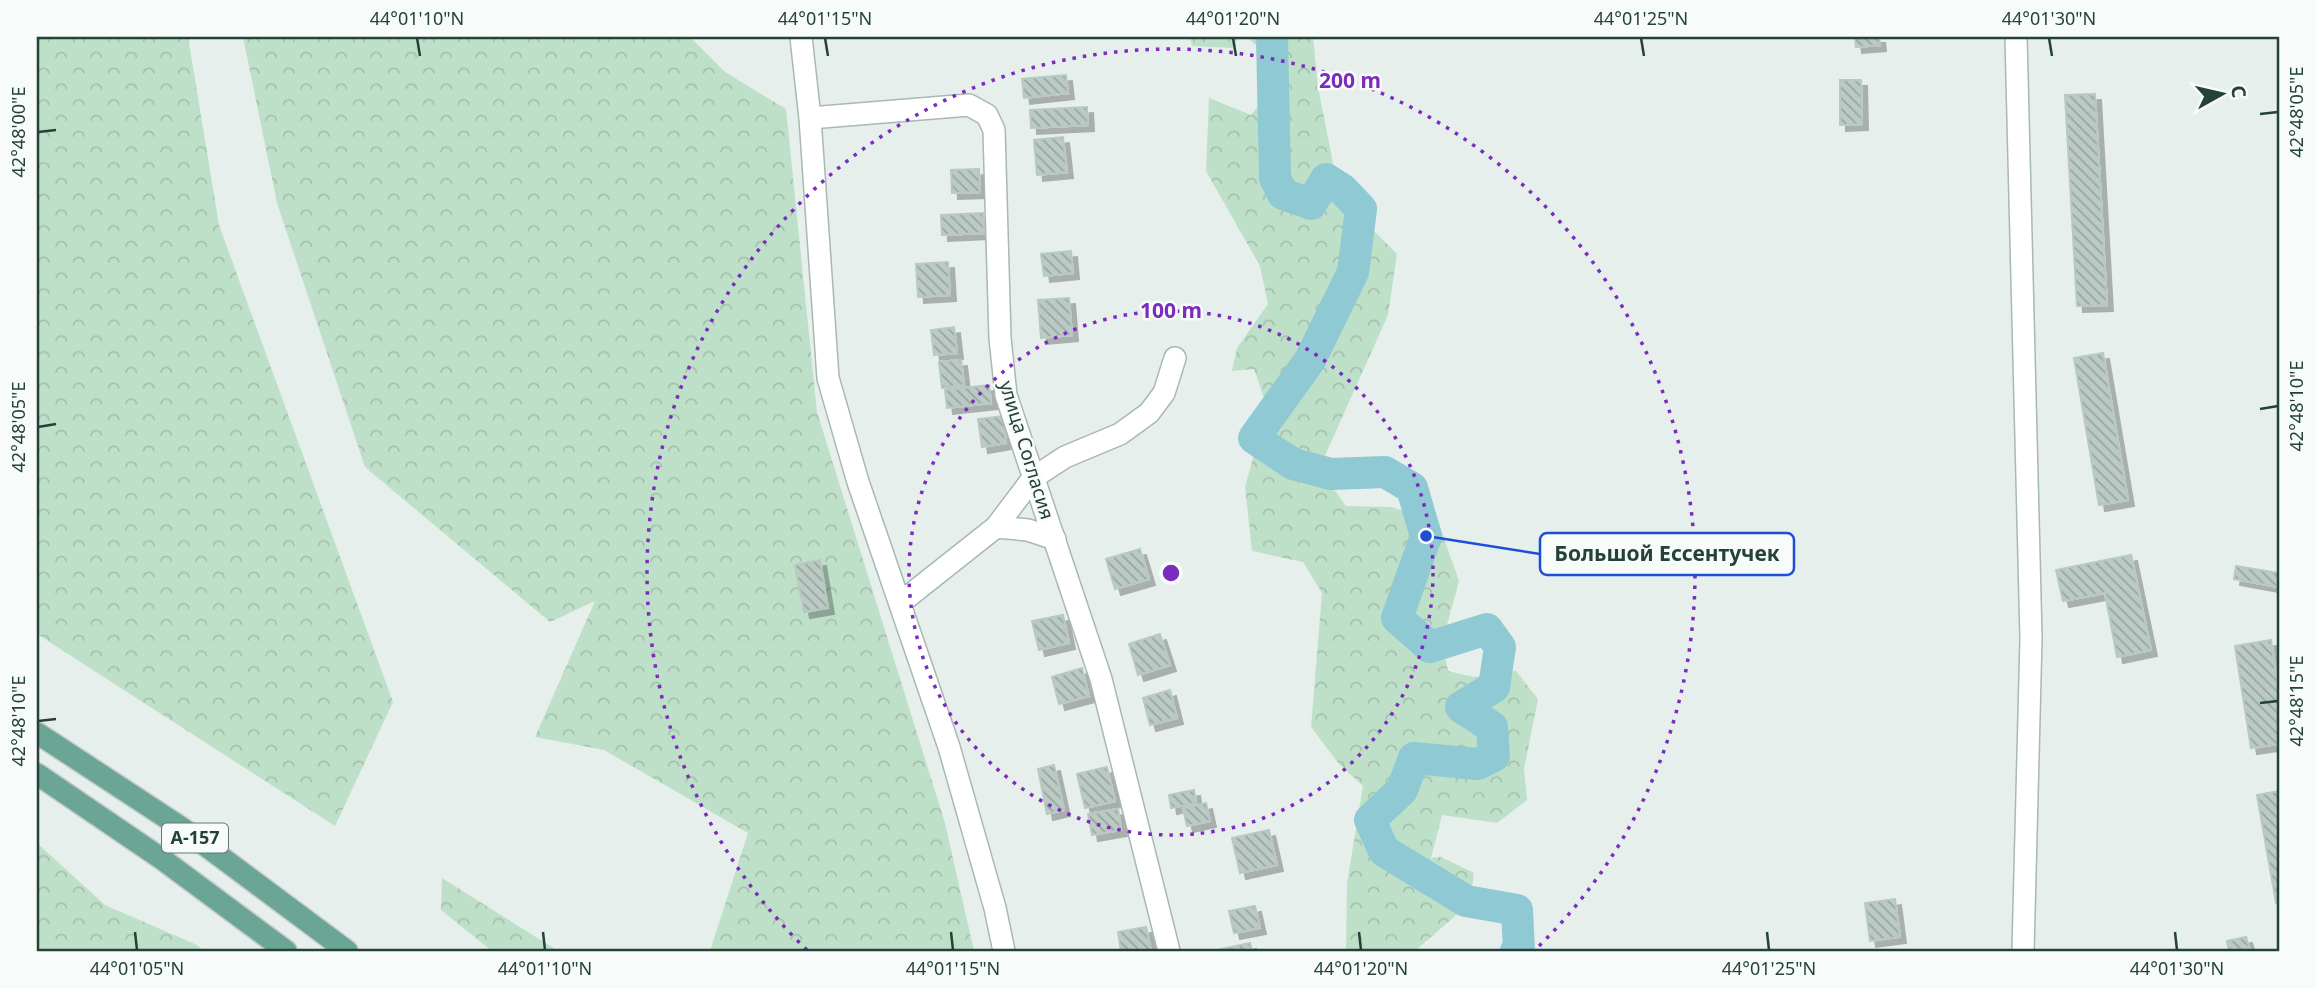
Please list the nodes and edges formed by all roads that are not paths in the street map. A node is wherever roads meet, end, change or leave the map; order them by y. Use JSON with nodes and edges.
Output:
{"nodes":[{"id":1,"x":801,"y":37,"type":"edge"},
{"id":2,"x":2016,"y":37,"type":"edge"},
{"id":3,"x":810,"y":118,"type":"junction"},
{"id":4,"x":1175,"y":358,"type":"dead end"},
{"id":5,"x":1033,"y":478,"type":"junction"},
{"id":6,"x":996,"y":527,"type":"junction"},
{"id":7,"x":1055,"y":540,"type":"junction"},
{"id":8,"x":900,"y":603,"type":"junction"},
{"id":9,"x":37,"y":733,"type":"edge"},
{"id":10,"x":37,"y":774,"type":"edge"},
{"id":11,"x":37,"y":780,"type":"edge"},
{"id":12,"x":84,"y":805,"type":"junction"},
{"id":13,"x":286,"y":951,"type":"edge"},
{"id":14,"x":346,"y":951,"type":"edge"},
{"id":15,"x":1004,"y":951,"type":"edge"},
{"id":16,"x":1169,"y":951,"type":"edge"},
{"id":17,"x":2023,"y":951,"type":"edge"}],
"edges":[{"from":1,"to":3,"type":"street"},
{"from":2,"to":17,"type":"street"},
{"from":3,"to":5,"type":"street","name":"улица Согласия"},
{"from":3,"to":8,"type":"street"},
{"from":4,"to":5,"type":"street"},
{"from":5,"to":6,"type":"street"},
{"from":5,"to":7,"type":"street","name":"улица Согласия"},
{"from":6,"to":7,"type":"street"},
{"from":6,"to":8,"type":"street"},
{"from":7,"to":16,"type":"street","name":"улица Согласия"},
{"from":8,"to":15,"type":"street"},
{"from":9,"to":14,"type":"main road","number":"А-157"},
{"from":10,"to":12,"type":"main road","number":"А-157"},
{"from":11,"to":12,"type":"main road"},
{"from":12,"to":13,"type":"main road","number":"А-157"}]}
